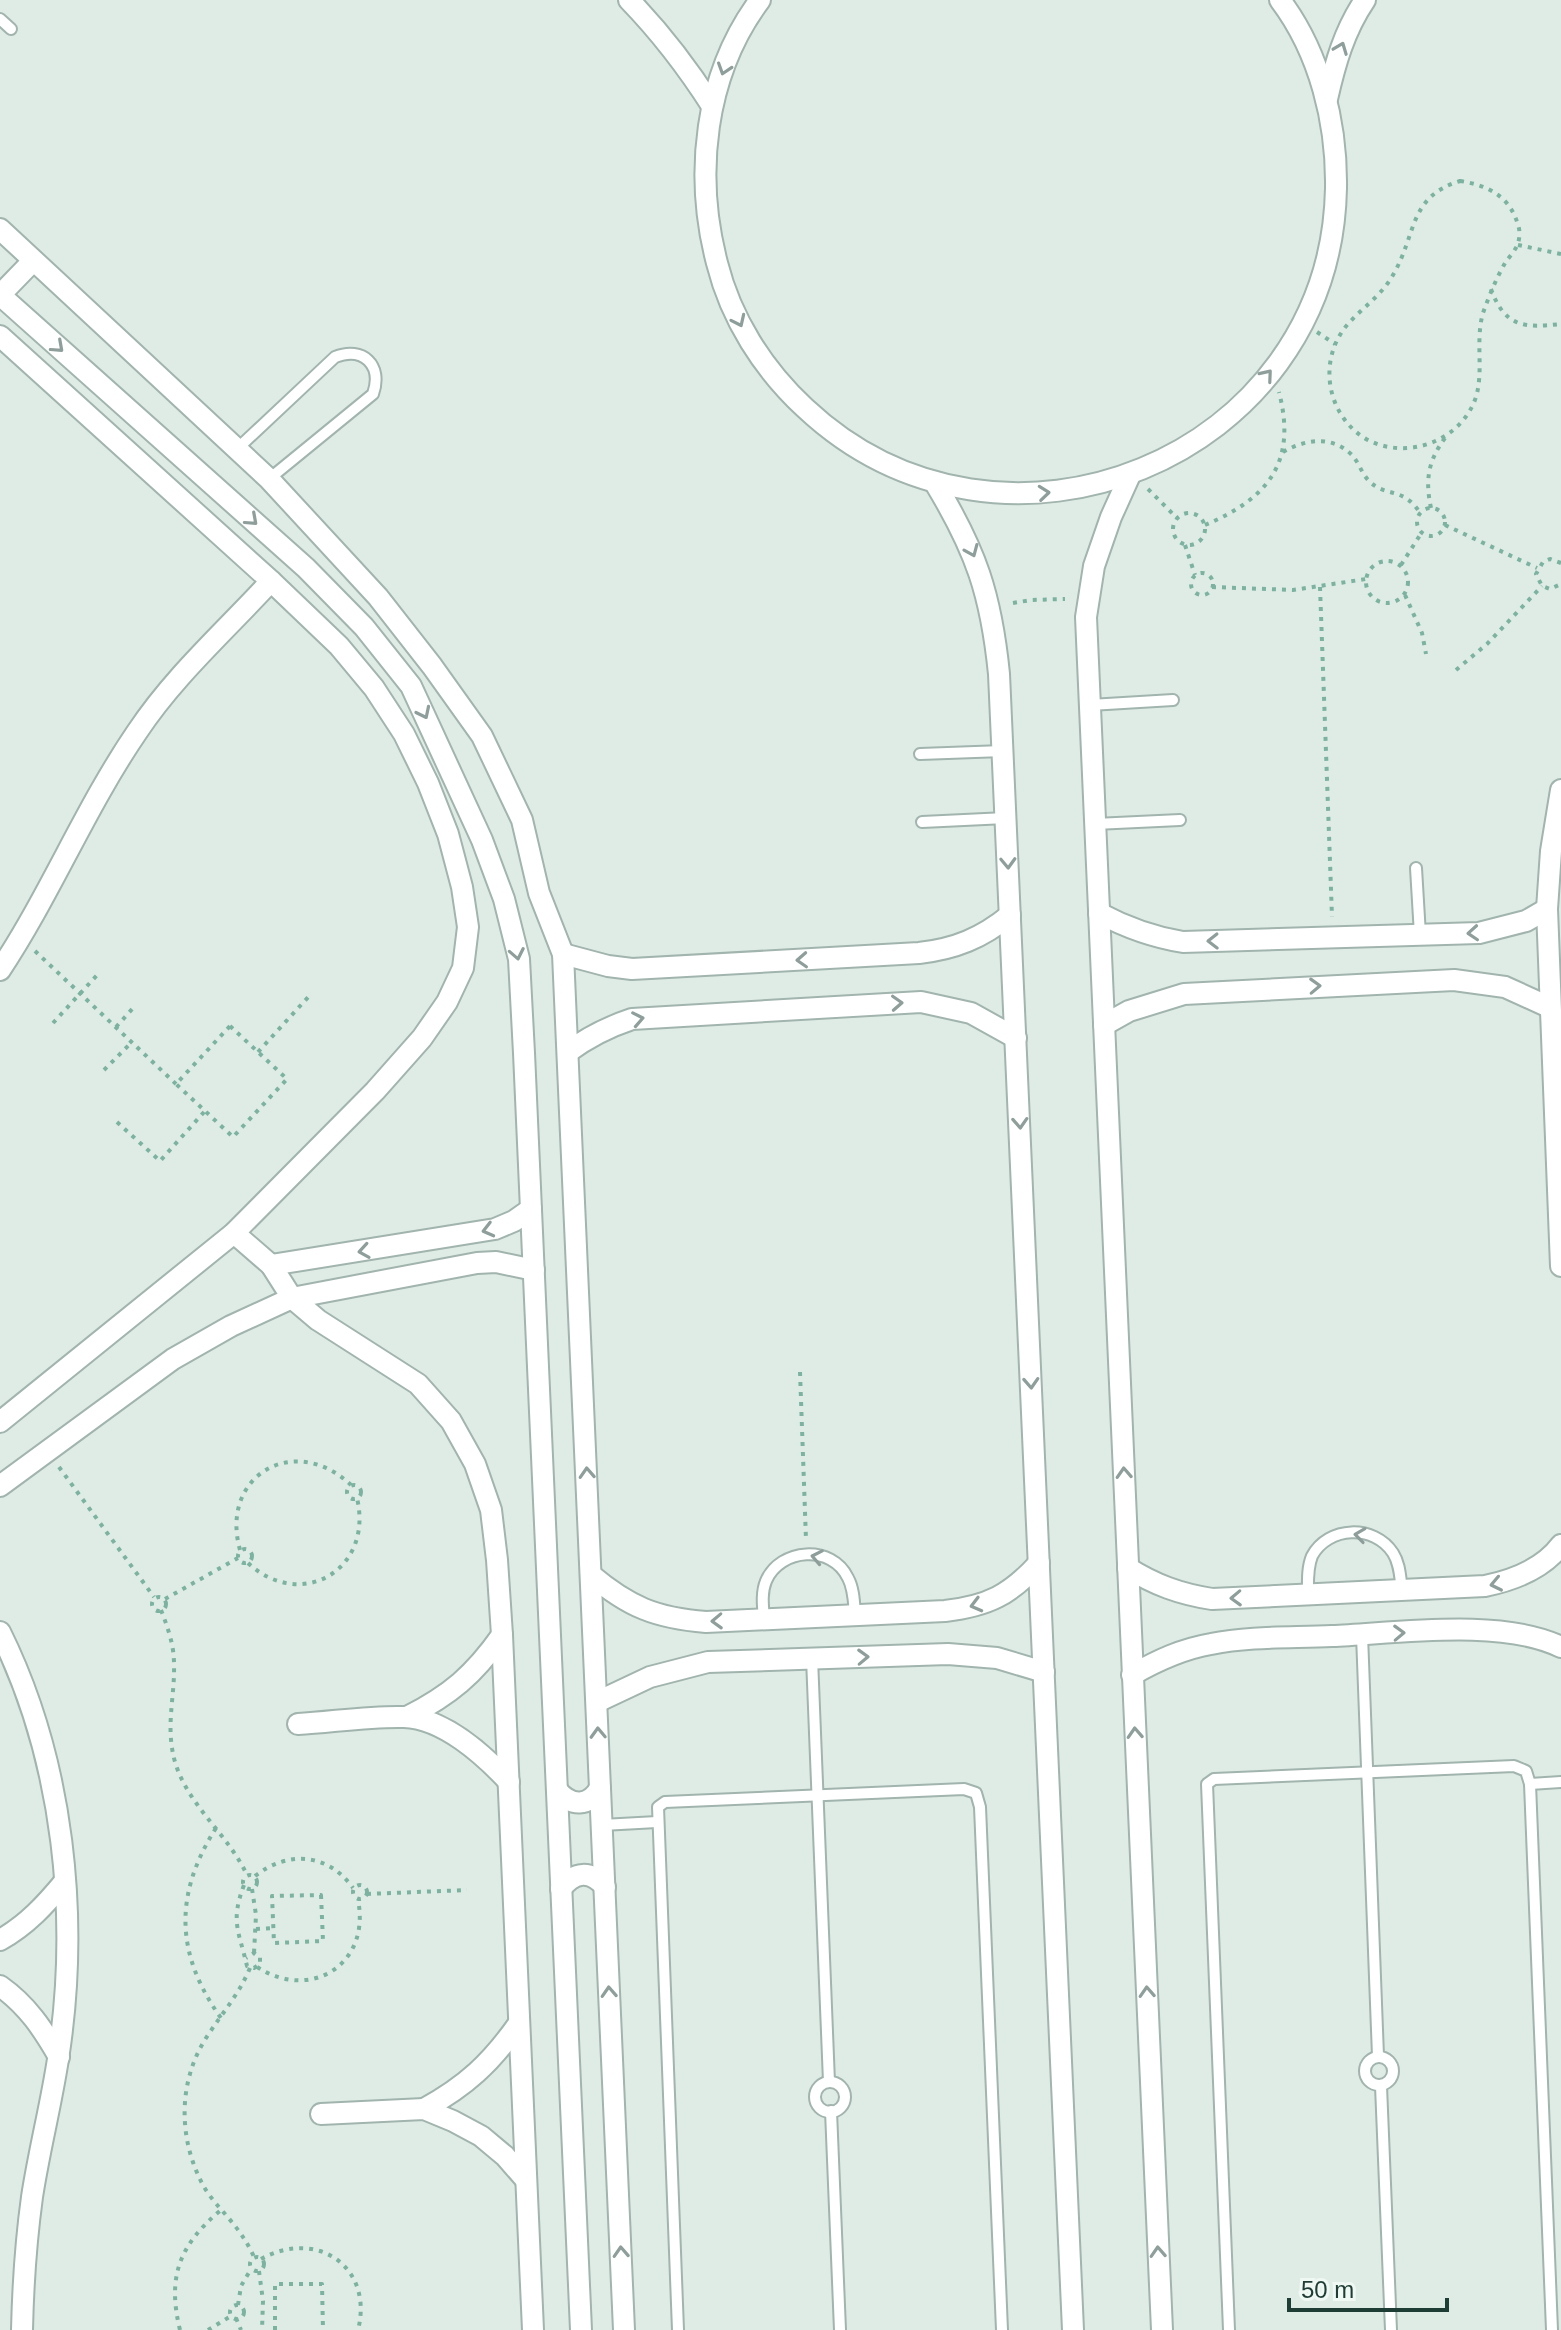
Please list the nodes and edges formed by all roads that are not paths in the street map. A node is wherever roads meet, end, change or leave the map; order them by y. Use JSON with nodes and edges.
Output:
{"nodes":[{"id":1,"x":629,"y":0,"type":"edge"},
{"id":2,"x":760,"y":0,"type":"edge"},
{"id":3,"x":1280,"y":0,"type":"edge"},
{"id":4,"x":1365,"y":0,"type":"edge"},
{"id":5,"x":0,"y":19,"type":"edge"},
{"id":6,"x":11,"y":29,"type":"dead end"},
{"id":7,"x":1327,"y":99,"type":"junction"},
{"id":8,"x":712,"y":106,"type":"junction"},
{"id":9,"x":0,"y":229,"type":"edge"},
{"id":10,"x":33,"y":261,"type":"junction"},
{"id":11,"x":0,"y":295,"type":"edge"},
{"id":12,"x":0,"y":336,"type":"edge"},
{"id":13,"x":237,"y":449,"type":"junction"},
{"id":14,"x":1132,"y":474,"type":"junction"},
{"id":15,"x":269,"y":479,"type":"junction"},
{"id":16,"x":935,"y":483,"type":"junction"},
{"id":17,"x":271,"y":581,"type":"junction"},
{"id":18,"x":1173,"y":700,"type":"dead end"},
{"id":19,"x":1090,"y":705,"type":"junction"},
{"id":20,"x":1003,"y":751,"type":"junction"},
{"id":21,"x":920,"y":754,"type":"dead end"},
{"id":22,"x":1561,"y":790,"type":"edge"},
{"id":23,"x":1006,"y":818,"type":"junction"},
{"id":24,"x":1180,"y":820,"type":"dead end"},
{"id":25,"x":922,"y":822,"type":"dead end"},
{"id":26,"x":1095,"y":824,"type":"junction"},
{"id":27,"x":1416,"y":868,"type":"dead end"},
{"id":28,"x":1547,"y":909,"type":"junction"},
{"id":29,"x":1099,"y":913,"type":"junction"},
{"id":30,"x":1010,"y":915,"type":"junction"},
{"id":31,"x":1420,"y":935,"type":"junction"},
{"id":32,"x":563,"y":954,"type":"junction"},
{"id":33,"x":0,"y":970,"type":"edge"},
{"id":34,"x":1549,"y":1007,"type":"junction"},
{"id":35,"x":1104,"y":1025,"type":"junction"},
{"id":36,"x":1016,"y":1038,"type":"junction"},
{"id":37,"x":568,"y":1052,"type":"junction"},
{"id":38,"x":531,"y":1209,"type":"junction"},
{"id":39,"x":234,"y":1233,"type":"junction"},
{"id":40,"x":271,"y":1265,"type":"junction"},
{"id":41,"x":1561,"y":1266,"type":"edge"},
{"id":42,"x":534,"y":1270,"type":"junction"},
{"id":43,"x":292,"y":1298,"type":"junction"},
{"id":44,"x":0,"y":1422,"type":"edge"},
{"id":45,"x":0,"y":1486,"type":"edge"},
{"id":46,"x":1561,"y":1545,"type":"edge"},
{"id":47,"x":1039,"y":1563,"type":"junction"},
{"id":48,"x":1128,"y":1568,"type":"junction"},
{"id":49,"x":591,"y":1575,"type":"junction"},
{"id":50,"x":1402,"y":1590,"type":"junction"},
{"id":51,"x":1308,"y":1594,"type":"junction"},
{"id":52,"x":855,"y":1615,"type":"junction"},
{"id":53,"x":764,"y":1619,"type":"junction"},
{"id":54,"x":0,"y":1632,"type":"edge"},
{"id":55,"x":502,"y":1635,"type":"junction"},
{"id":56,"x":1362,"y":1635,"type":"junction"},
{"id":57,"x":1561,"y":1647,"type":"edge"},
{"id":58,"x":812,"y":1658,"type":"junction"},
{"id":59,"x":1044,"y":1672,"type":"junction"},
{"id":60,"x":1132,"y":1675,"type":"junction"},
{"id":61,"x":597,"y":1702,"type":"junction"},
{"id":62,"x":407,"y":1717,"type":"junction"},
{"id":63,"x":298,"y":1724,"type":"dead end"},
{"id":64,"x":1367,"y":1773,"type":"junction"},
{"id":65,"x":509,"y":1782,"type":"junction"},
{"id":66,"x":1561,"y":1782,"type":"edge"},
{"id":67,"x":1530,"y":1784,"type":"junction"},
{"id":68,"x":600,"y":1788,"type":"junction"},
{"id":69,"x":557,"y":1790,"type":"junction"},
{"id":70,"x":817,"y":1795,"type":"junction"},
{"id":71,"x":657,"y":1822,"type":"junction"},
{"id":72,"x":602,"y":1825,"type":"junction"},
{"id":73,"x":65,"y":1881,"type":"junction"},
{"id":74,"x":605,"y":1887,"type":"junction"},
{"id":75,"x":561,"y":1889,"type":"junction"},
{"id":76,"x":0,"y":1940,"type":"edge"},
{"id":77,"x":0,"y":1986,"type":"edge"},
{"id":78,"x":519,"y":2023,"type":"junction"},
{"id":79,"x":1378,"y":2056,"type":"junction"},
{"id":80,"x":59,"y":2057,"type":"junction"},
{"id":81,"x":829,"y":2082,"type":"junction"},
{"id":82,"x":1381,"y":2086,"type":"junction"},
{"id":83,"x":424,"y":2109,"type":"junction"},
{"id":84,"x":831,"y":2111,"type":"junction"},
{"id":85,"x":321,"y":2114,"type":"dead end"},
{"id":86,"x":526,"y":2180,"type":"junction"},
{"id":87,"x":22,"y":2330,"type":"edge"},
{"id":88,"x":533,"y":2330,"type":"edge"},
{"id":89,"x":581,"y":2330,"type":"edge"},
{"id":90,"x":624,"y":2330,"type":"edge"},
{"id":91,"x":678,"y":2330,"type":"edge"},
{"id":92,"x":840,"y":2330,"type":"edge"},
{"id":93,"x":1002,"y":2330,"type":"edge"},
{"id":94,"x":1073,"y":2330,"type":"edge"},
{"id":95,"x":1162,"y":2330,"type":"edge"},
{"id":96,"x":1229,"y":2330,"type":"edge"},
{"id":97,"x":1391,"y":2330,"type":"edge"},
{"id":98,"x":1552,"y":2330,"type":"edge"}],
"edges":[{"from":1,"to":8,"type":"street"},
{"from":2,"to":8,"type":"street","one_way":true},
{"from":3,"to":7,"type":"street"},
{"from":7,"to":4,"type":"street","one_way":true},
{"from":5,"to":6,"type":"lane"},
{"from":14,"to":7,"type":"street","one_way":true},
{"from":8,"to":16,"type":"street","one_way":true},
{"from":9,"to":10,"type":"street"},
{"from":10,"to":11,"type":"street"},
{"from":10,"to":13,"type":"street"},
{"from":11,"to":38,"type":"street","one_way":true},
{"from":12,"to":17,"type":"street"},
{"from":13,"to":15,"type":"street"},
{"from":13,"to":15,"type":"lane"},
{"from":16,"to":14,"type":"street","one_way":true},
{"from":14,"to":19,"type":"street"},
{"from":15,"to":32,"type":"street"},
{"from":16,"to":20,"type":"street","one_way":true},
{"from":17,"to":33,"type":"street"},
{"from":17,"to":39,"type":"street"},
{"from":18,"to":19,"type":"lane"},
{"from":19,"to":26,"type":"street"},
{"from":20,"to":21,"type":"lane"},
{"from":20,"to":23,"type":"street"},
{"from":22,"to":28,"type":"street"},
{"from":23,"to":25,"type":"lane"},
{"from":23,"to":30,"type":"street","one_way":true},
{"from":24,"to":26,"type":"lane"},
{"from":26,"to":29,"type":"street"},
{"from":27,"to":31,"type":"lane"},
{"from":28,"to":31,"type":"street","one_way":true},
{"from":28,"to":34,"type":"street"},
{"from":31,"to":29,"type":"street","one_way":true},
{"from":29,"to":35,"type":"street"},
{"from":30,"to":32,"type":"street","one_way":true},
{"from":30,"to":36,"type":"street"},
{"from":32,"to":37,"type":"street"},
{"from":35,"to":34,"type":"street","one_way":true},
{"from":34,"to":41,"type":"street"},
{"from":48,"to":35,"type":"street","one_way":true},
{"from":37,"to":36,"type":"street","one_way":true},
{"from":36,"to":47,"type":"street","one_way":true},
{"from":49,"to":37,"type":"street","one_way":true},
{"from":38,"to":40,"type":"street","one_way":true},
{"from":38,"to":42,"type":"street"},
{"from":39,"to":40,"type":"street"},
{"from":39,"to":44,"type":"street"},
{"from":40,"to":43,"type":"street"},
{"from":42,"to":43,"type":"street"},
{"from":42,"to":69,"type":"street"},
{"from":43,"to":45,"type":"street"},
{"from":43,"to":55,"type":"street"},
{"from":46,"to":50,"type":"street","one_way":true},
{"from":47,"to":52,"type":"street","one_way":true},
{"from":47,"to":59,"type":"street"},
{"from":51,"to":48,"type":"street","one_way":true},
{"from":48,"to":60,"type":"street"},
{"from":53,"to":49,"type":"street","one_way":true},
{"from":49,"to":61,"type":"street"},
{"from":50,"to":51,"type":"street"},
{"from":50,"to":51,"type":"lane","one_way":true},
{"from":52,"to":53,"type":"street"},
{"from":52,"to":53,"type":"lane","one_way":true},
{"from":54,"to":73,"type":"street"},
{"from":55,"to":62,"type":"street"},
{"from":55,"to":65,"type":"street"},
{"from":56,"to":57,"type":"street","one_way":true},
{"from":56,"to":60,"type":"street"},
{"from":56,"to":64,"type":"lane"},
{"from":58,"to":59,"type":"street","one_way":true},
{"from":58,"to":61,"type":"street"},
{"from":58,"to":70,"type":"lane"},
{"from":59,"to":94,"type":"street"},
{"from":95,"to":60,"type":"street","one_way":true},
{"from":68,"to":61,"type":"street","one_way":true},
{"from":62,"to":63,"type":"street"},
{"from":62,"to":65,"type":"street"},
{"from":64,"to":67,"type":"lane"},
{"from":64,"to":79,"type":"lane"},
{"from":64,"to":96,"type":"lane"},
{"from":65,"to":78,"type":"street"},
{"from":66,"to":67,"type":"lane"},
{"from":67,"to":98,"type":"lane"},
{"from":68,"to":69,"type":"street"},
{"from":68,"to":72,"type":"street"},
{"from":69,"to":75,"type":"street"},
{"from":70,"to":71,"type":"lane"},
{"from":70,"to":81,"type":"lane"},
{"from":70,"to":93,"type":"lane"},
{"from":71,"to":72,"type":"lane"},
{"from":71,"to":91,"type":"lane"},
{"from":72,"to":74,"type":"street"},
{"from":73,"to":76,"type":"street"},
{"from":73,"to":80,"type":"street"},
{"from":74,"to":75,"type":"street"},
{"from":90,"to":74,"type":"street","one_way":true},
{"from":75,"to":89,"type":"street"},
{"from":77,"to":80,"type":"street"},
{"from":78,"to":83,"type":"street"},
{"from":78,"to":86,"type":"street"},
{"from":79,"to":82,"type":"lane"},
{"from":79,"to":82,"type":"lane"},
{"from":80,"to":87,"type":"street"},
{"from":81,"to":84,"type":"lane"},
{"from":81,"to":84,"type":"lane"},
{"from":82,"to":97,"type":"lane"},
{"from":83,"to":85,"type":"street"},
{"from":83,"to":86,"type":"street"},
{"from":84,"to":92,"type":"lane"},
{"from":86,"to":88,"type":"street"}]}
